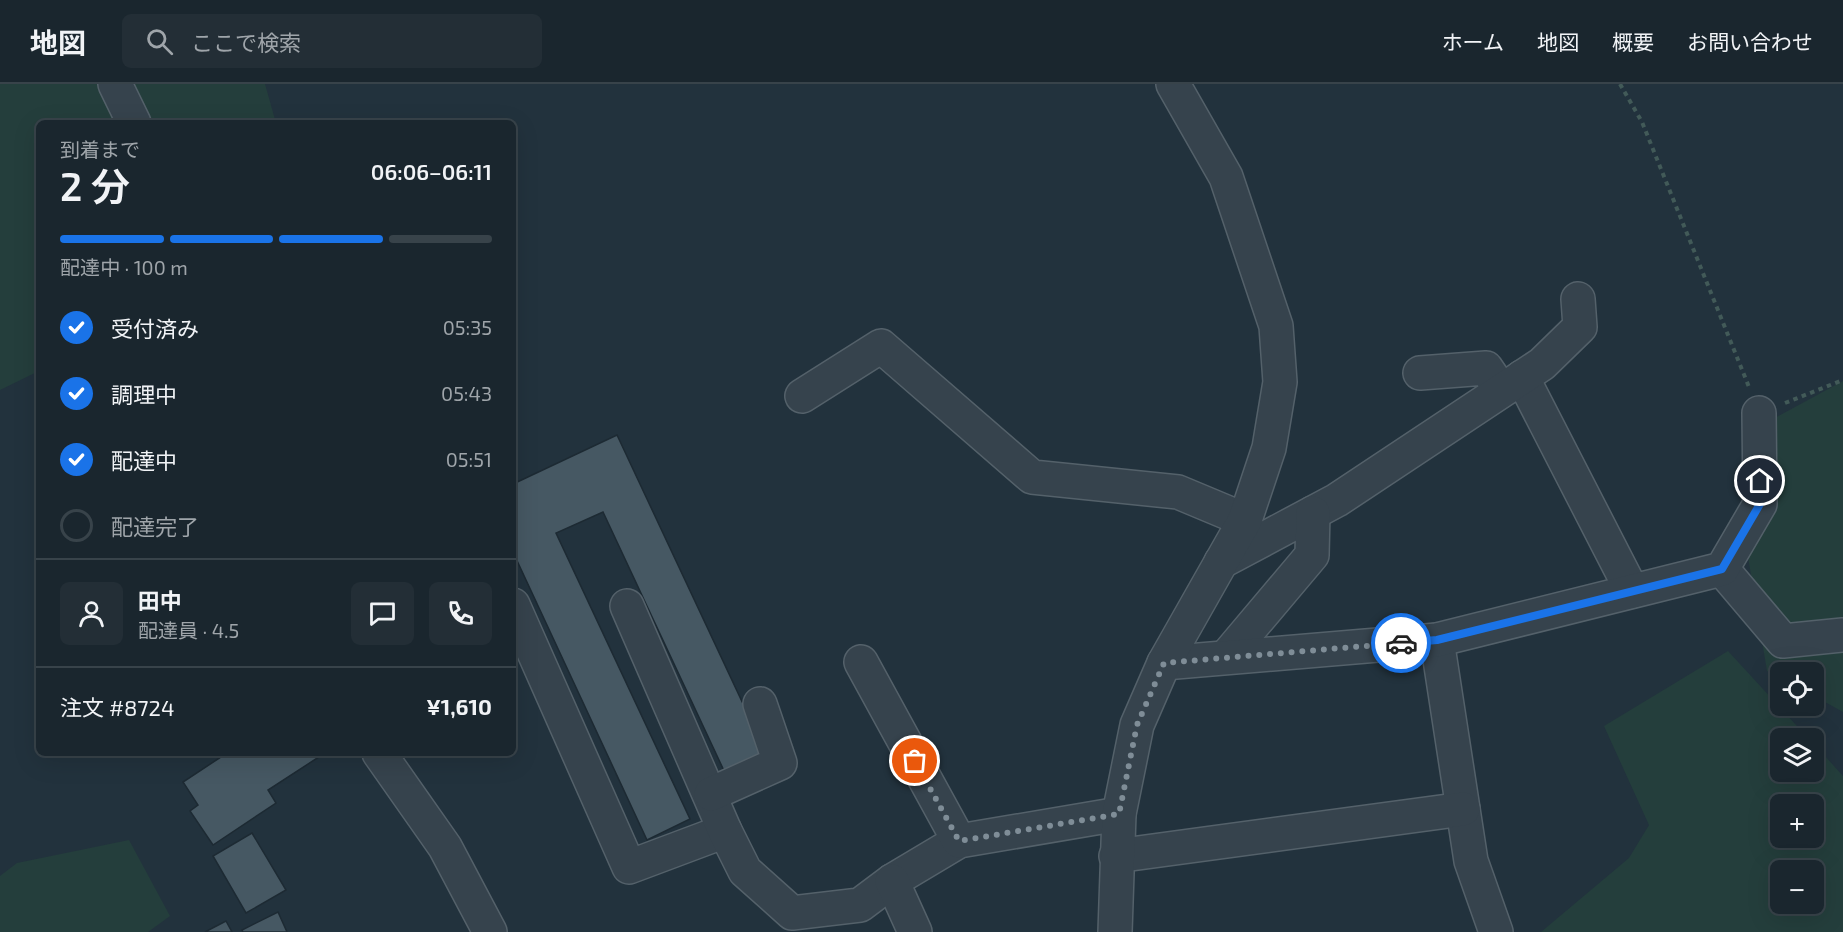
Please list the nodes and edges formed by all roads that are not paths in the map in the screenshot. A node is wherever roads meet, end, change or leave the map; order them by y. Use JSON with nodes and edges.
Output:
{"nodes":[{"id":1,"x":115,"y":84,"type":"edge"},
{"id":2,"x":1173,"y":84,"type":"edge"},
{"id":3,"x":133,"y":120,"type":"edge"},
{"id":4,"x":1578,"y":299,"type":"dead end"},
{"id":5,"x":1420,"y":373,"type":"dead end"},
{"id":6,"x":1511,"y":384,"type":"junction"},
{"id":7,"x":802,"y":396,"type":"dead end"},
{"id":8,"x":1759,"y":413,"type":"road end"},
{"id":9,"x":1313,"y":513,"type":"junction"},
{"id":10,"x":1245,"y":520,"type":"junction"},
{"id":11,"x":1221,"y":562,"type":"junction"},
{"id":12,"x":1722,"y":569,"type":"junction"},
{"id":13,"x":1632,"y":591,"type":"junction"},
{"id":14,"x":627,"y":606,"type":"dead end"},
{"id":15,"x":516,"y":612,"type":"edge"},
{"id":16,"x":1843,"y":635,"type":"edge"},
{"id":17,"x":1437,"y":640,"type":"junction"},
{"id":18,"x":1226,"y":657,"type":"junction"},
{"id":19,"x":861,"y":662,"type":"dead end"},
{"id":20,"x":1164,"y":663,"type":"junction"},
{"id":21,"x":760,"y":704,"type":"dead end"},
{"id":22,"x":381,"y":756,"type":"edge"},
{"id":23,"x":711,"y":794,"type":"junction"},
{"id":24,"x":1463,"y":809,"type":"junction"},
{"id":25,"x":1119,"y":814,"type":"junction"},
{"id":26,"x":725,"y":831,"type":"junction"},
{"id":27,"x":959,"y":841,"type":"junction"},
{"id":28,"x":1116,"y":856,"type":"junction"},
{"id":29,"x":892,"y":881,"type":"junction"},
{"id":30,"x":490,"y":932,"type":"edge"},
{"id":31,"x":915,"y":932,"type":"edge"},
{"id":32,"x":1115,"y":932,"type":"edge"},
{"id":33,"x":1496,"y":932,"type":"edge"}],
"edges":[{"from":1,"to":3,"type":"street"},
{"from":2,"to":10,"type":"street"},
{"from":4,"to":6,"type":"street"},
{"from":5,"to":6,"type":"street"},
{"from":6,"to":9,"type":"street"},
{"from":6,"to":13,"type":"street"},
{"from":7,"to":10,"type":"street"},
{"from":8,"to":12,"type":"street"},
{"from":9,"to":11,"type":"street"},
{"from":9,"to":18,"type":"street"},
{"from":10,"to":11,"type":"street"},
{"from":11,"to":20,"type":"street"},
{"from":12,"to":13,"type":"street"},
{"from":12,"to":16,"type":"street"},
{"from":13,"to":17,"type":"street"},
{"from":14,"to":23,"type":"street"},
{"from":15,"to":26,"type":"street"},
{"from":17,"to":18,"type":"street"},
{"from":17,"to":24,"type":"street"},
{"from":18,"to":20,"type":"street"},
{"from":19,"to":27,"type":"street"},
{"from":20,"to":25,"type":"street"},
{"from":21,"to":23,"type":"street"},
{"from":22,"to":30,"type":"street"},
{"from":23,"to":26,"type":"street"},
{"from":24,"to":28,"type":"street"},
{"from":24,"to":33,"type":"street"},
{"from":25,"to":27,"type":"street"},
{"from":25,"to":28,"type":"street"},
{"from":26,"to":29,"type":"street"},
{"from":27,"to":29,"type":"street"},
{"from":28,"to":32,"type":"street"},
{"from":29,"to":31,"type":"street"}]}
